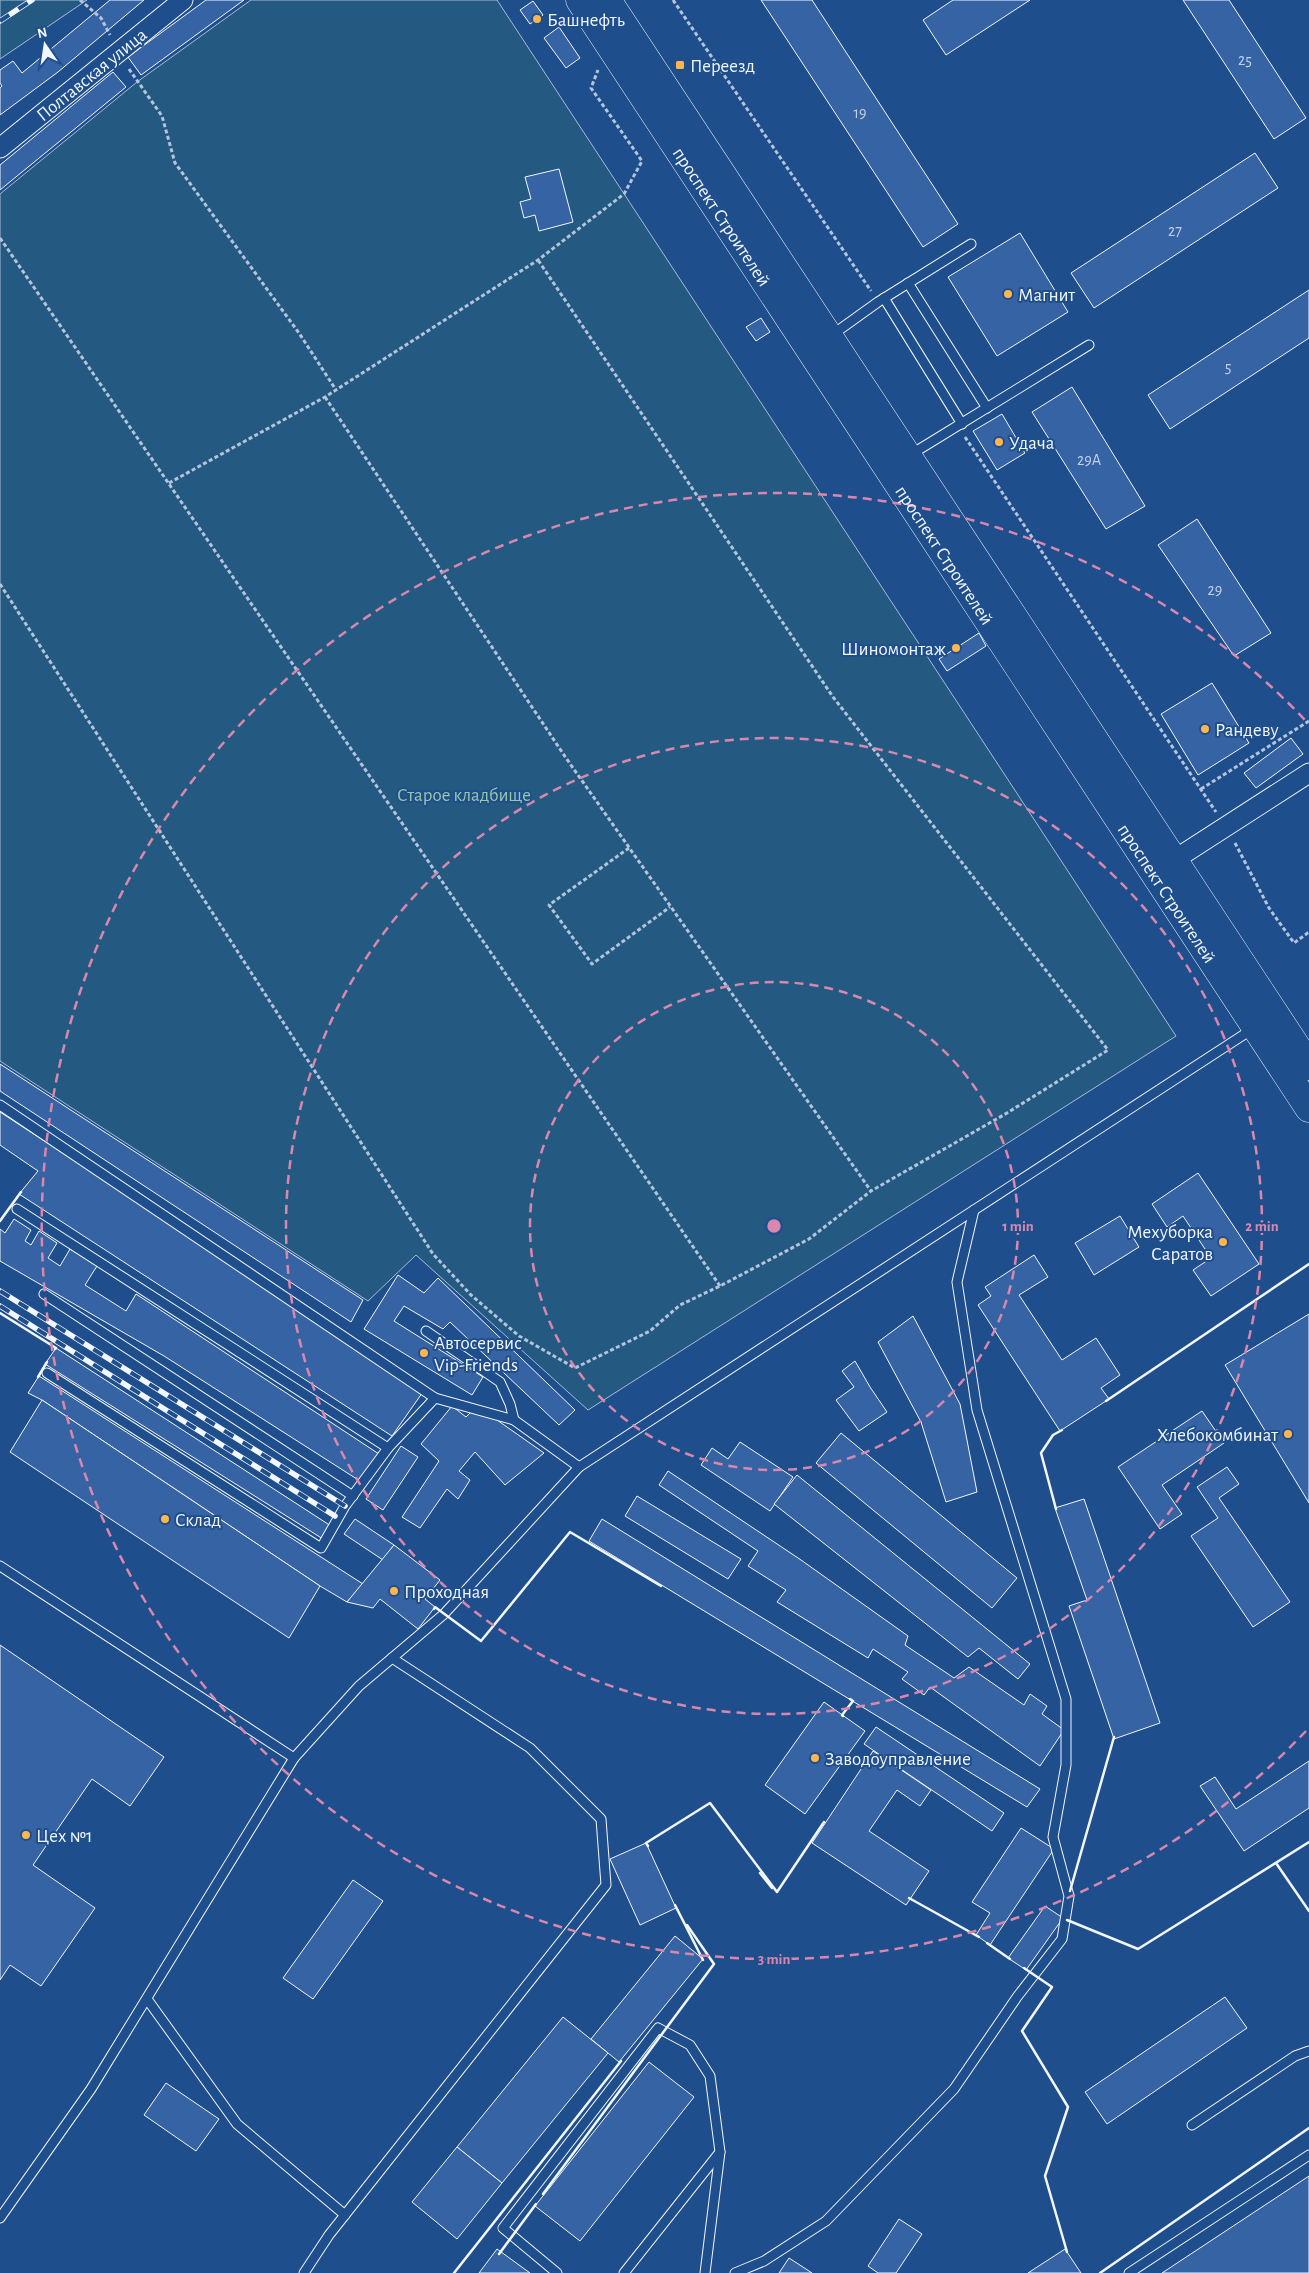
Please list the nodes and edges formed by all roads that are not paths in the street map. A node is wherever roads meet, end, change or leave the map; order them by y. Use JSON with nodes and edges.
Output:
{"nodes":[{"id":1,"x":183,"y":0,"type":"edge"},
{"id":2,"x":580,"y":0,"type":"edge"},
{"id":3,"x":607,"y":0,"type":"edge"},
{"id":4,"x":0,"y":148,"type":"edge"},
{"id":5,"x":971,"y":244,"type":"dead end"},
{"id":6,"x":908,"y":283,"type":"junction"},
{"id":7,"x":881,"y":300,"type":"junction"},
{"id":8,"x":829,"y":337,"type":"junction"},
{"id":9,"x":1089,"y":345,"type":"dead end"},
{"id":10,"x":987,"y":408,"type":"junction"},
{"id":11,"x":960,"y":425,"type":"junction"},
{"id":12,"x":908,"y":456,"type":"junction"},
{"id":13,"x":1309,"y":773,"type":"edge"},
{"id":14,"x":1174,"y":860,"type":"junction"},
{"id":15,"x":1265,"y":1020,"type":"junction"},
{"id":16,"x":1309,"y":1066,"type":"edge"},
{"id":17,"x":0,"y":1105,"type":"edge"},
{"id":18,"x":1309,"y":1108,"type":"edge"},
{"id":19,"x":17,"y":1209,"type":"dead end"},
{"id":20,"x":974,"y":1210,"type":"junction"},
{"id":21,"x":44,"y":1294,"type":"dead end"},
{"id":22,"x":426,"y":1331,"type":"dead end"},
{"id":23,"x":47,"y":1373,"type":"dead end"},
{"id":24,"x":435,"y":1398,"type":"junction"},
{"id":25,"x":514,"y":1420,"type":"junction"},
{"id":26,"x":388,"y":1448,"type":"junction"},
{"id":27,"x":579,"y":1467,"type":"junction"},
{"id":28,"x":352,"y":1496,"type":"junction"},
{"id":29,"x":0,"y":1566,"type":"edge"},
{"id":30,"x":392,"y":1658,"type":"junction"},
{"id":31,"x":294,"y":1758,"type":"junction"},
{"id":32,"x":147,"y":1999,"type":"junction"},
{"id":33,"x":1309,"y":2051,"type":"edge"},
{"id":34,"x":1192,"y":2125,"type":"dead end"},
{"id":35,"x":720,"y":2152,"type":"junction"},
{"id":36,"x":1309,"y":2155,"type":"edge"},
{"id":37,"x":345,"y":2215,"type":"junction"},
{"id":38,"x":0,"y":2218,"type":"edge"},
{"id":39,"x":304,"y":2273,"type":"edge"},
{"id":40,"x":557,"y":2273,"type":"edge"},
{"id":41,"x":624,"y":2273,"type":"edge"},
{"id":42,"x":704,"y":2273,"type":"edge"},
{"id":43,"x":735,"y":2273,"type":"edge"},
{"id":44,"x":1129,"y":2273,"type":"edge"}],
"edges":[{"from":1,"to":4,"type":"street","name":"Полтавская улица"},
{"from":2,"to":15,"type":"main road","name":"проспект Строителей"},
{"from":3,"to":8,"type":"main road","name":"проспект Строителей"},
{"from":5,"to":6,"type":"lane"},
{"from":6,"to":7,"type":"lane"},
{"from":6,"to":10,"type":"lane"},
{"from":7,"to":8,"type":"lane"},
{"from":7,"to":11,"type":"lane"},
{"from":8,"to":12,"type":"main road","name":"проспект Строителей"},
{"from":9,"to":10,"type":"lane"},
{"from":10,"to":11,"type":"lane"},
{"from":11,"to":12,"type":"lane"},
{"from":12,"to":14,"type":"main road","name":"проспект Строителей"},
{"from":13,"to":14,"type":"street"},
{"from":14,"to":15,"type":"main road","name":"проспект Строителей"},
{"from":15,"to":16,"type":"main road","name":"проспект Строителей"},
{"from":15,"to":18,"type":"main road","name":"проспект Строителей"},
{"from":15,"to":20,"type":"lane"},
{"from":17,"to":24,"type":"lane"},
{"from":19,"to":26,"type":"lane"},
{"from":20,"to":27,"type":"lane"},
{"from":20,"to":43,"type":"lane"},
{"from":21,"to":28,"type":"lane"},
{"from":22,"to":25,"type":"lane"},
{"from":23,"to":28,"type":"lane"},
{"from":24,"to":25,"type":"lane"},
{"from":24,"to":26,"type":"lane"},
{"from":25,"to":27,"type":"lane"},
{"from":26,"to":28,"type":"lane"},
{"from":27,"to":30,"type":"lane"},
{"from":29,"to":31,"type":"lane"},
{"from":30,"to":31,"type":"lane"},
{"from":30,"to":37,"type":"lane"},
{"from":31,"to":32,"type":"lane"},
{"from":32,"to":37,"type":"lane"},
{"from":32,"to":38,"type":"lane"},
{"from":33,"to":34,"type":"lane"},
{"from":35,"to":40,"type":"lane"},
{"from":35,"to":41,"type":"lane"},
{"from":35,"to":42,"type":"lane"},
{"from":36,"to":44,"type":"lane"},
{"from":37,"to":39,"type":"lane"}]}
